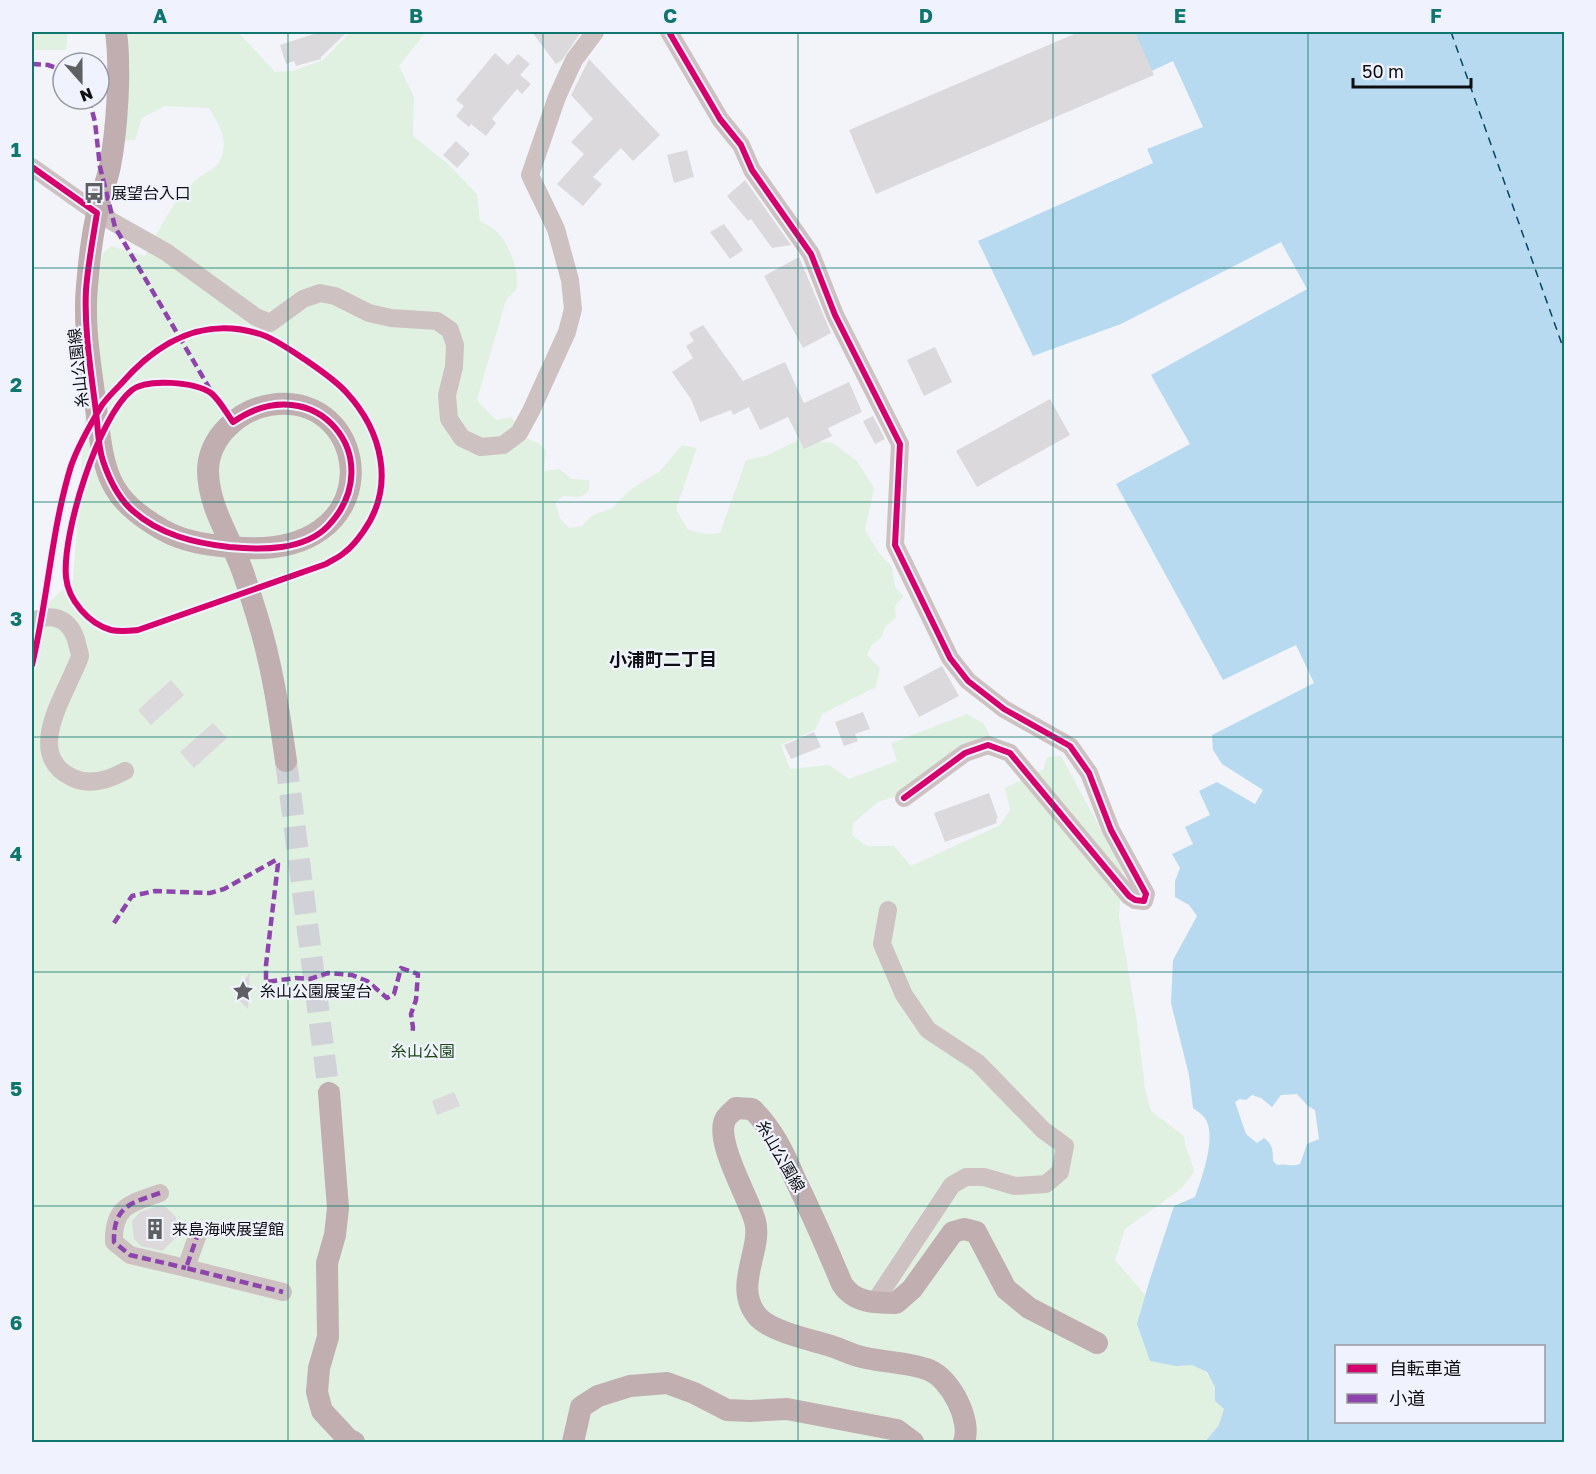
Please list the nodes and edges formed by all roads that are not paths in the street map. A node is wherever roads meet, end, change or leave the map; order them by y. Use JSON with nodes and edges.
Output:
{"nodes":[{"id":1,"x":116,"y":32,"type":"edge"},
{"id":2,"x":595,"y":32,"type":"edge"},
{"id":3,"x":669,"y":32,"type":"edge"},
{"id":4,"x":32,"y":167,"type":"edge"},
{"id":5,"x":97,"y":213,"type":"junction"},
{"id":6,"x":32,"y":621,"type":"edge"},
{"id":7,"x":286,"y":761,"type":"tunnel mouth"},
{"id":8,"x":125,"y":771,"type":"dead end"},
{"id":9,"x":904,"y":798,"type":"dead end"},
{"id":10,"x":888,"y":910,"type":"dead end"},
{"id":11,"x":329,"y":1093,"type":"tunnel mouth"},
{"id":12,"x":160,"y":1193,"type":"dead end"},
{"id":13,"x":199,"y":1231,"type":"dead end"},
{"id":14,"x":186,"y":1268,"type":"junction"},
{"id":15,"x":284,"y":1292,"type":"dead end"},
{"id":16,"x":874,"y":1303,"type":"junction"},
{"id":17,"x":1097,"y":1343,"type":"dead end"},
{"id":18,"x":354,"y":1443,"type":"edge"},
{"id":19,"x":573,"y":1443,"type":"edge"},
{"id":20,"x":913,"y":1443,"type":"edge"},
{"id":21,"x":964,"y":1443,"type":"edge"}],
"edges":[{"from":1,"to":5,"type":"main road","name":"糸山公園線"},
{"from":2,"to":5,"type":"street"},
{"from":3,"to":9,"type":"street"},
{"from":4,"to":5,"type":"street"},
{"from":5,"to":7,"type":"main road","name":"糸山公園線"},
{"from":6,"to":8,"type":"street"},
{"from":10,"to":16,"type":"street"},
{"from":11,"to":18,"type":"main road"},
{"from":12,"to":14,"type":"street"},
{"from":13,"to":14,"type":"street"},
{"from":14,"to":15,"type":"street"},
{"from":16,"to":17,"type":"main road"},
{"from":16,"to":21,"type":"main road","name":"糸山公園線"},
{"from":19,"to":20,"type":"main road"}]}
